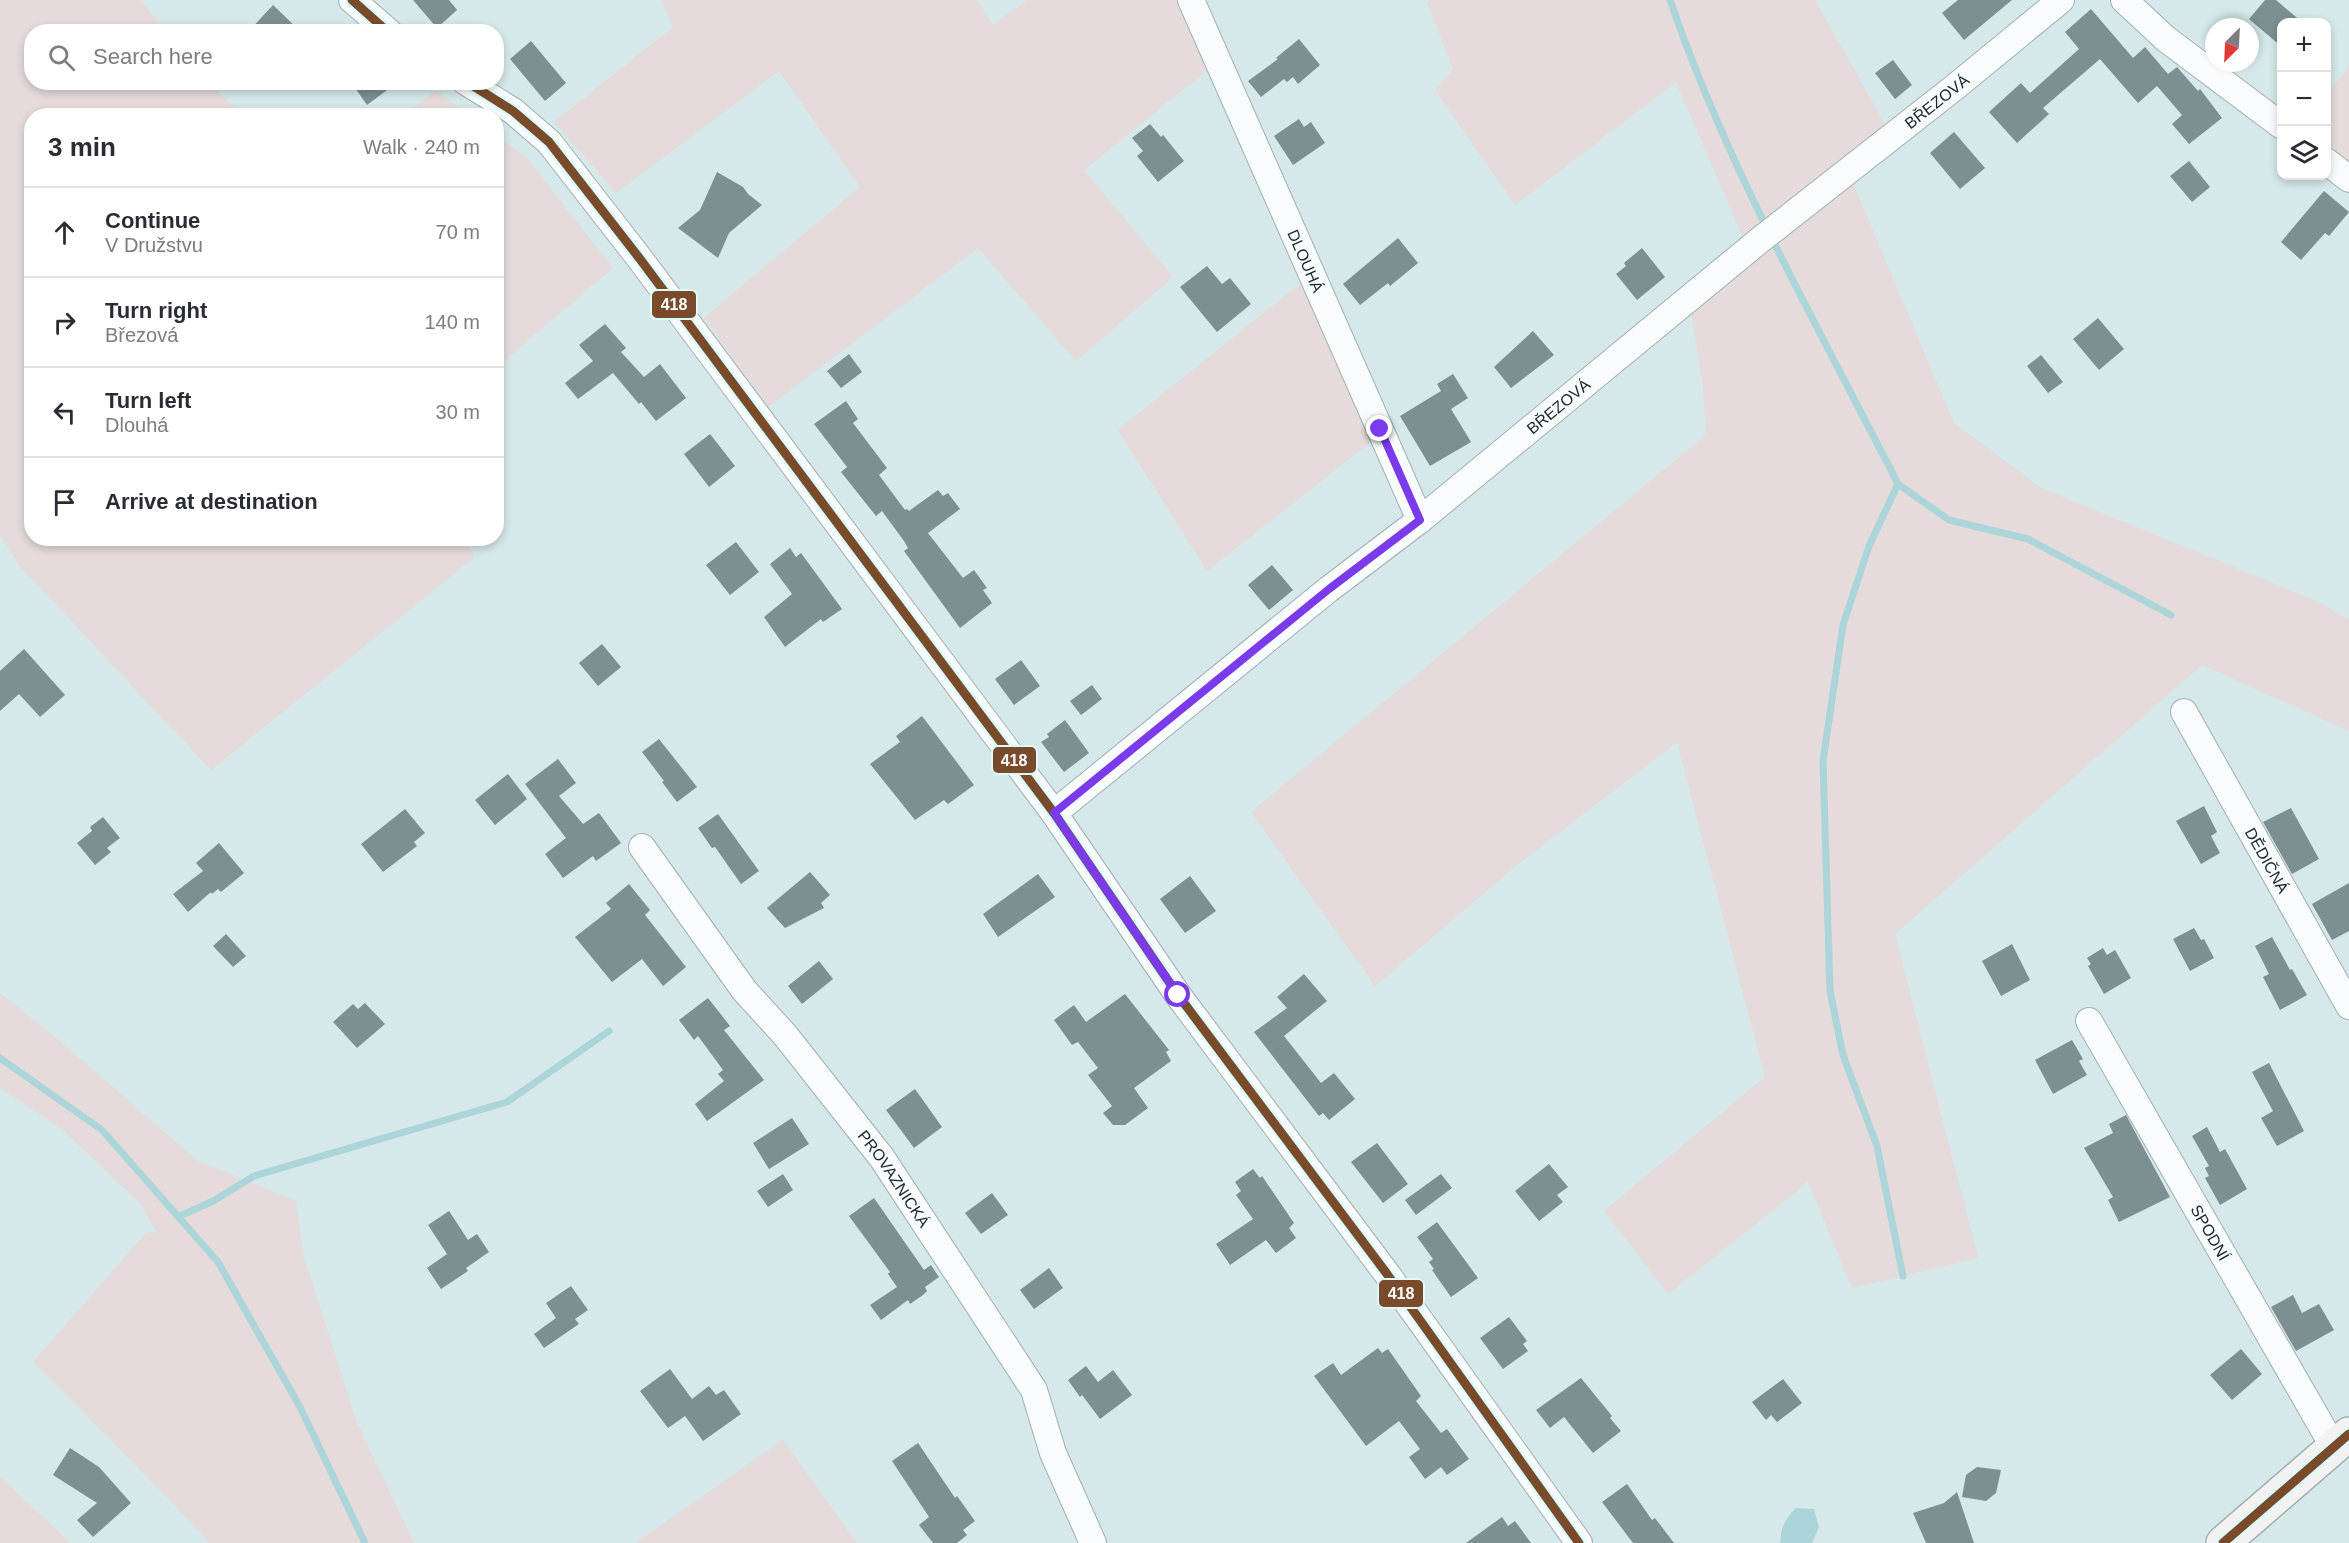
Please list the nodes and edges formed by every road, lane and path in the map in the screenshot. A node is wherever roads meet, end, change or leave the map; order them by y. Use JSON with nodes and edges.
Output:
{"nodes":[{"id":1,"x":352,"y":0,"type":"edge"},
{"id":2,"x":1191,"y":0,"type":"edge"},
{"id":3,"x":2061,"y":0,"type":"edge"},
{"id":4,"x":2124,"y":0,"type":"edge"},
{"id":5,"x":379,"y":24,"type":"edge"},
{"id":6,"x":479,"y":90,"type":"edge"},
{"id":7,"x":2277,"y":122,"type":"edge"},
{"id":8,"x":2331,"y":165,"type":"edge"},
{"id":9,"x":2349,"y":180,"type":"edge"},
{"id":10,"x":1420,"y":520,"type":"junction"},
{"id":11,"x":2184,"y":712,"type":"dead end"},
{"id":12,"x":1054,"y":813,"type":"junction"},
{"id":13,"x":642,"y":847,"type":"dead end"},
{"id":14,"x":2349,"y":1006,"type":"edge"},
{"id":15,"x":2089,"y":1021,"type":"dead end"},
{"id":16,"x":2343,"y":1443,"type":"edge"},
{"id":17,"x":1093,"y":1543,"type":"edge"},
{"id":18,"x":1579,"y":1543,"type":"edge"},
{"id":19,"x":2223,"y":1543,"type":"edge"}],
"edges":[{"from":1,"to":5,"type":"street"},
{"from":2,"to":10,"type":"street","name":"DLOUHÁ"},
{"from":3,"to":10,"type":"street","name":"BŘEZOVÁ"},
{"from":4,"to":7,"type":"street"},
{"from":6,"to":12,"type":"street"},
{"from":8,"to":9,"type":"street"},
{"from":10,"to":12,"type":"street","name":"BŘEZOVÁ"},
{"from":11,"to":14,"type":"street","name":"DĚDIČNÁ"},
{"from":12,"to":18,"type":"street"},
{"from":13,"to":17,"type":"street","name":"PROVAZNICKÁ"},
{"from":15,"to":16,"type":"street","name":"SPODNÍ"},
{"from":16,"to":19,"type":"main road"}]}
